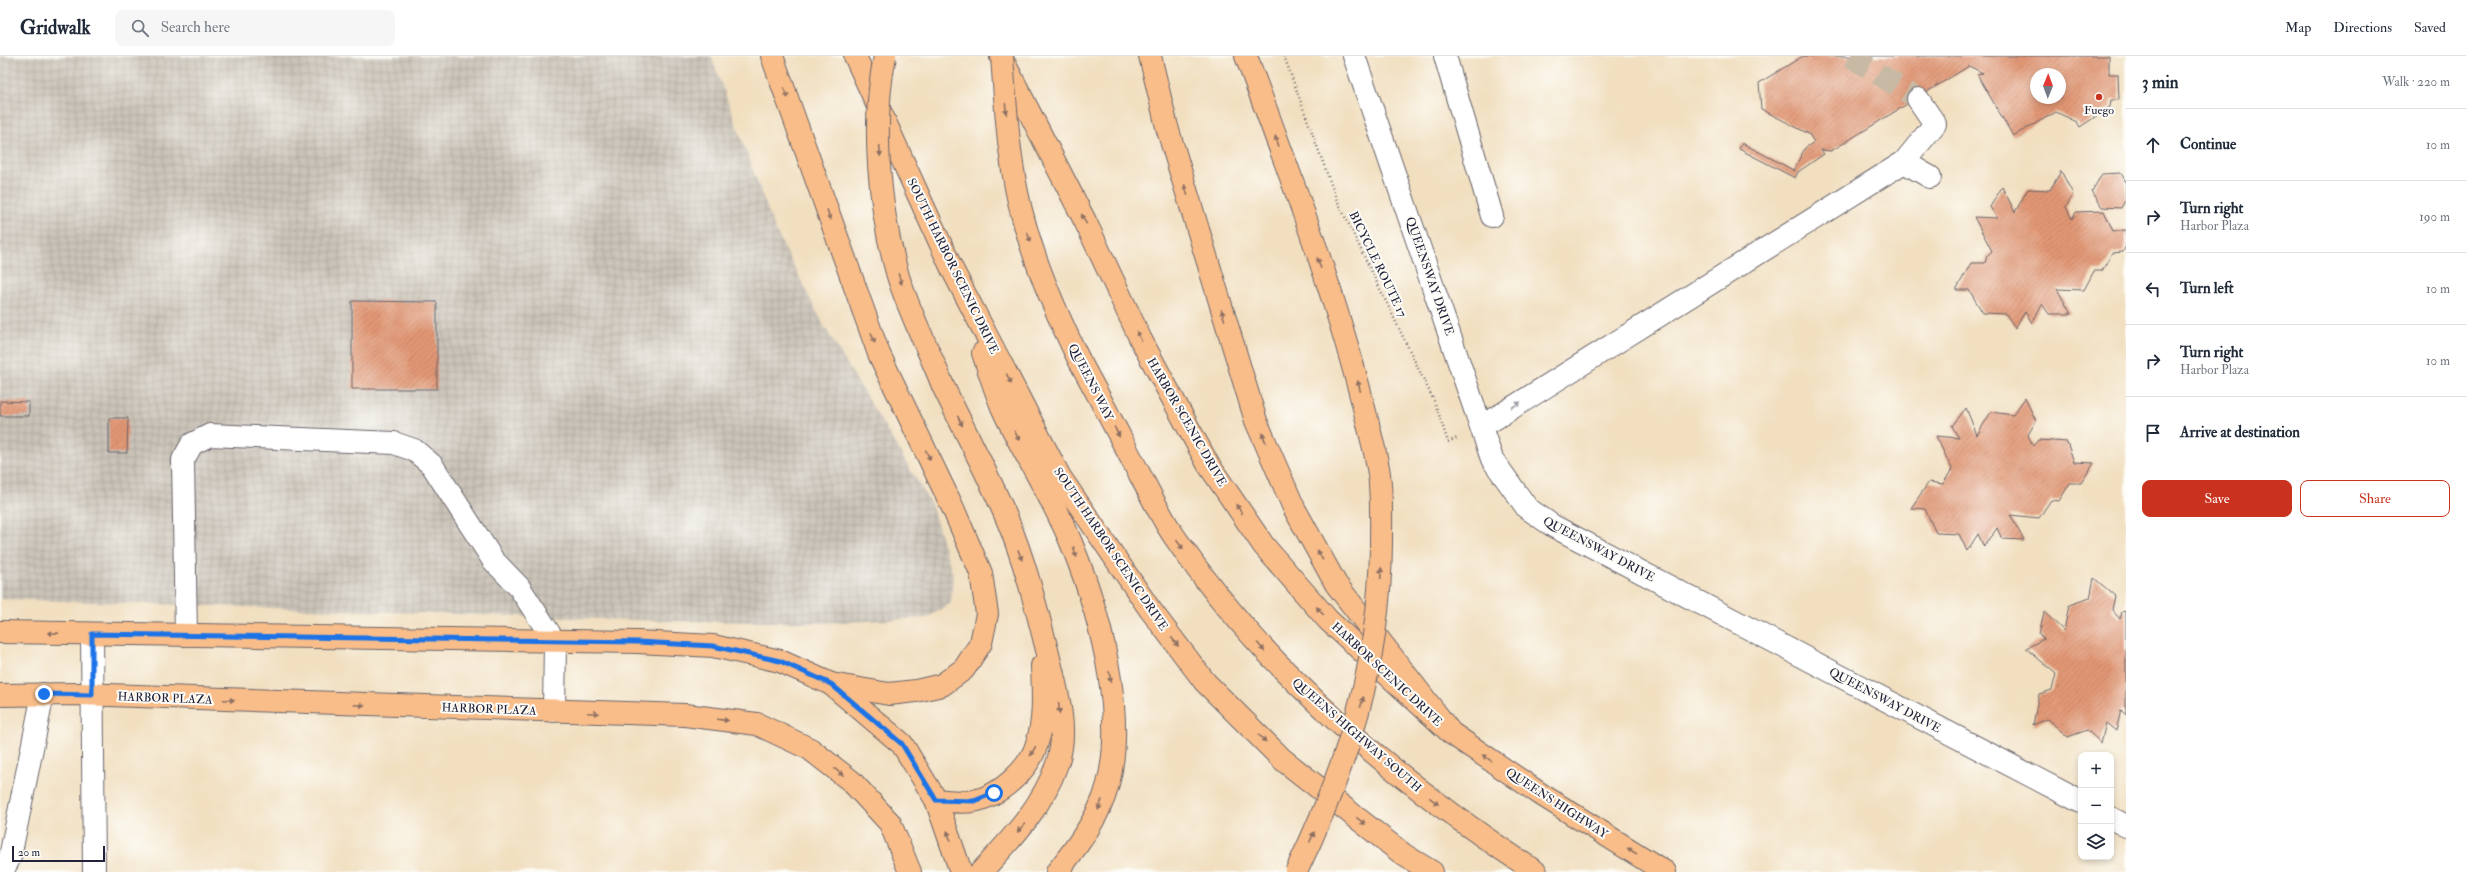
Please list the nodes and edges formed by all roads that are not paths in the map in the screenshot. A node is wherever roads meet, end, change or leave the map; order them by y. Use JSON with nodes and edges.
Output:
{"nodes":[{"id":1,"x":772,"y":56,"type":"edge"},
{"id":2,"x":855,"y":56,"type":"edge"},
{"id":3,"x":885,"y":56,"type":"edge"},
{"id":4,"x":1001,"y":56,"type":"edge"},
{"id":5,"x":1150,"y":56,"type":"edge"},
{"id":6,"x":1246,"y":56,"type":"edge"},
{"id":7,"x":1354,"y":56,"type":"edge"},
{"id":8,"x":1445,"y":56,"type":"edge"},
{"id":9,"x":1918,"y":98,"type":"tunnel mouth"},
{"id":10,"x":1904,"y":162,"type":"junction"},
{"id":11,"x":1930,"y":177,"type":"dead end"},
{"id":12,"x":1492,"y":216,"type":"dead end"},
{"id":13,"x":952,"y":269,"type":"junction"},
{"id":14,"x":1483,"y":426,"type":"junction"},
{"id":15,"x":1042,"y":629,"type":"junction"},
{"id":16,"x":0,"y":632,"type":"edge"},
{"id":17,"x":92,"y":634,"type":"junction"},
{"id":18,"x":186,"y":635,"type":"junction"},
{"id":19,"x":555,"y":642,"type":"junction"},
{"id":20,"x":1277,"y":666,"type":"joint"},
{"id":21,"x":831,"y":684,"type":"junction"},
{"id":22,"x":44,"y":694,"type":"junction"},
{"id":23,"x":0,"y":695,"type":"edge"},
{"id":24,"x":92,"y":695,"type":"junction"},
{"id":25,"x":554,"y":711,"type":"junction"},
{"id":26,"x":1450,"y":733,"type":"junction"},
{"id":27,"x":936,"y":800,"type":"junction"},
{"id":28,"x":2078,"y":800,"type":"edge"},
{"id":29,"x":2114,"y":820,"type":"edge"},
{"id":30,"x":2126,"y":826,"type":"edge"},
{"id":31,"x":4,"y":862,"type":"edge"},
{"id":32,"x":94,"y":872,"type":"edge"},
{"id":33,"x":910,"y":872,"type":"edge"},
{"id":34,"x":962,"y":872,"type":"edge"},
{"id":35,"x":981,"y":872,"type":"edge"},
{"id":36,"x":1057,"y":872,"type":"edge"},
{"id":37,"x":1296,"y":872,"type":"edge"},
{"id":38,"x":1432,"y":872,"type":"edge"},
{"id":39,"x":1536,"y":872,"type":"edge"},
{"id":40,"x":1665,"y":872,"type":"edge"}],
"edges":[{"from":1,"to":21,"type":"main road","one_way":true},
{"from":2,"to":13,"type":"main road","name":"SOUTH HARBOR SCENIC DRIVE"},
{"from":3,"to":15,"type":"main road","one_way":true,"bridge":true},
{"from":4,"to":20,"type":"main road","name":"QUEENS WAY","one_way":true,"bridge":true},
{"from":26,"to":4,"type":"main road","name":"HARBOR SCENIC DRIVE","one_way":true},
{"from":26,"to":5,"type":"main road","one_way":true},
{"from":37,"to":6,"type":"main road","one_way":true,"bridge":true},
{"from":7,"to":14,"type":"street","name":"QUEENSWAY DRIVE"},
{"from":8,"to":12,"type":"street"},
{"from":9,"to":10,"type":"street"},
{"from":10,"to":11,"type":"street"},
{"from":14,"to":10,"type":"street","one_way":true},
{"from":13,"to":36,"type":"main road","one_way":true},
{"from":13,"to":38,"type":"main road","name":"SOUTH HARBOR SCENIC DRIVE","one_way":true},
{"from":14,"to":28,"type":"street","name":"QUEENSWAY DRIVE"},
{"from":15,"to":27,"type":"main road","one_way":true},
{"from":15,"to":35,"type":"main road","one_way":true},
{"from":17,"to":16,"type":"main road","one_way":true},
{"from":17,"to":18,"type":"main road"},
{"from":17,"to":24,"type":"street"},
{"from":18,"to":19,"type":"main road"},
{"from":18,"to":19,"type":"street"},
{"from":19,"to":21,"type":"main road"},
{"from":19,"to":25,"type":"street"},
{"from":20,"to":39,"type":"main road","name":"QUEENS HIGHWAY SOUTH","one_way":true},
{"from":21,"to":27,"type":"main road"},
{"from":22,"to":23,"type":"main road","name":"HARBOR PLAZA"},
{"from":22,"to":24,"type":"main road","name":"HARBOR PLAZA"},
{"from":22,"to":31,"type":"street"},
{"from":24,"to":25,"type":"main road","name":"HARBOR PLAZA","one_way":true},
{"from":24,"to":32,"type":"street"},
{"from":25,"to":33,"type":"main road","name":"HARBOR PLAZA","one_way":true},
{"from":40,"to":26,"type":"main road","name":"QUEENS HIGHWAY","one_way":true},
{"from":34,"to":27,"type":"main road","one_way":true},
{"from":29,"to":30,"type":"street"}]}
